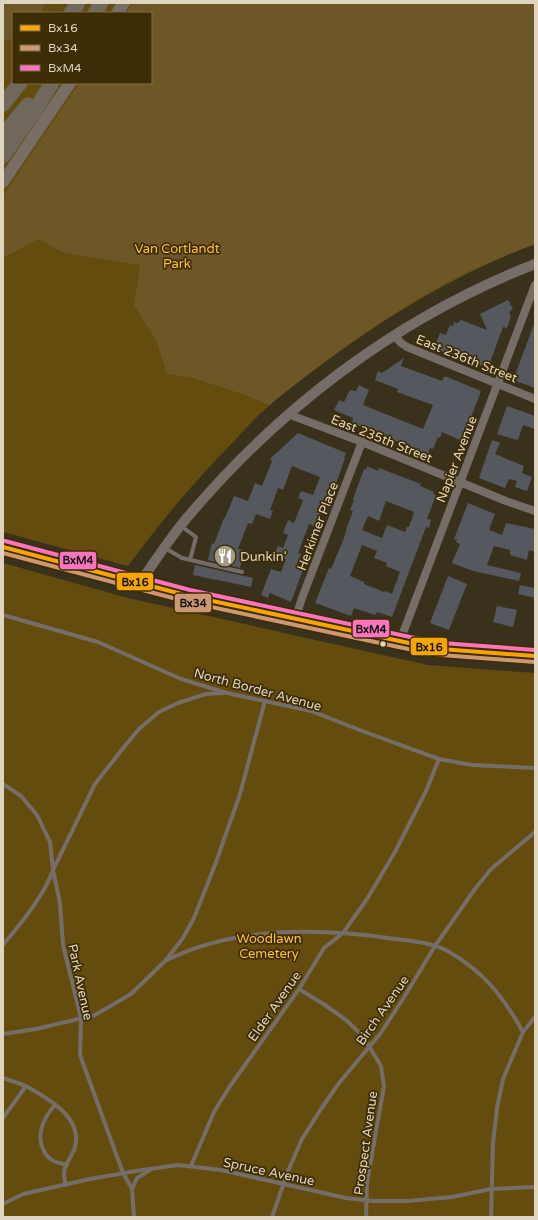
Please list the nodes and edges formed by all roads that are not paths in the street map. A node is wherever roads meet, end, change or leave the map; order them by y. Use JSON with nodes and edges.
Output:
{"nodes":[{"id":1,"x":67,"y":3,"type":"edge"},
{"id":2,"x":78,"y":3,"type":"edge"},
{"id":3,"x":101,"y":3,"type":"edge"},
{"id":4,"x":124,"y":3,"type":"edge"},
{"id":5,"x":62,"y":12,"type":"edge"},
{"id":6,"x":72,"y":12,"type":"edge"},
{"id":7,"x":96,"y":12,"type":"edge"},
{"id":8,"x":118,"y":12,"type":"edge"},
{"id":9,"x":19,"y":84,"type":"edge"},
{"id":10,"x":44,"y":84,"type":"edge"},
{"id":11,"x":51,"y":84,"type":"edge"},
{"id":12,"x":69,"y":84,"type":"edge"},
{"id":13,"x":3,"y":104,"type":"edge"},
{"id":14,"x":3,"y":135,"type":"edge"},
{"id":15,"x":3,"y":156,"type":"edge"},
{"id":16,"x":3,"y":182,"type":"edge"},
{"id":17,"x":535,"y":264,"type":"edge"},
{"id":18,"x":535,"y":285,"type":"edge"},
{"id":19,"x":533,"y":297,"type":"edge"},
{"id":20,"x":394,"y":335,"type":"junction"},
{"id":21,"x":498,"y":383,"type":"junction"},
{"id":22,"x":535,"y":399,"type":"edge"},
{"id":23,"x":288,"y":414,"type":"junction"},
{"id":24,"x":362,"y":442,"type":"junction"},
{"id":25,"x":460,"y":483,"type":"junction"},
{"id":26,"x":535,"y":511,"type":"edge"},
{"id":27,"x":181,"y":526,"type":"junction"},
{"id":28,"x":3,"y":547,"type":"edge"},
{"id":29,"x":165,"y":548,"type":"junction"},
{"id":30,"x":190,"y":560,"type":"junction"},
{"id":31,"x":242,"y":572,"type":"dead end"},
{"id":32,"x":139,"y":584,"type":"junction"},
{"id":33,"x":3,"y":615,"type":"edge"},
{"id":34,"x":296,"y":620,"type":"junction"},
{"id":35,"x":400,"y":641,"type":"junction"},
{"id":36,"x":535,"y":656,"type":"edge"},
{"id":37,"x":227,"y":693,"type":"junction"},
{"id":38,"x":265,"y":701,"type":"junction"},
{"id":39,"x":440,"y":759,"type":"junction"},
{"id":40,"x":535,"y":768,"type":"edge"},
{"id":41,"x":3,"y":784,"type":"edge"},
{"id":42,"x":535,"y":832,"type":"edge"},
{"id":43,"x":53,"y":870,"type":"junction"},
{"id":44,"x":343,"y":933,"type":"junction"},
{"id":45,"x":3,"y":945,"type":"edge"},
{"id":46,"x":435,"y":946,"type":"junction"},
{"id":47,"x":165,"y":961,"type":"junction"},
{"id":48,"x":299,"y":989,"type":"junction"},
{"id":49,"x":535,"y":1017,"type":"edge"},
{"id":50,"x":81,"y":1018,"type":"junction"},
{"id":51,"x":524,"y":1032,"type":"junction"},
{"id":52,"x":3,"y":1034,"type":"edge"},
{"id":53,"x":369,"y":1047,"type":"junction"},
{"id":54,"x":3,"y":1078,"type":"edge"},
{"id":55,"x":26,"y":1086,"type":"junction"},
{"id":56,"x":55,"y":1104,"type":"junction"},
{"id":57,"x":3,"y":1118,"type":"edge"},
{"id":58,"x":67,"y":1165,"type":"junction"},
{"id":59,"x":191,"y":1166,"type":"junction"},
{"id":60,"x":154,"y":1168,"type":"junction"},
{"id":61,"x":123,"y":1173,"type":"junction"},
{"id":62,"x":283,"y":1184,"type":"junction"},
{"id":63,"x":65,"y":1185,"type":"junction"},
{"id":64,"x":535,"y":1187,"type":"edge"},
{"id":65,"x":132,"y":1189,"type":"junction"},
{"id":66,"x":491,"y":1189,"type":"junction"},
{"id":67,"x":367,"y":1200,"type":"junction"},
{"id":68,"x":3,"y":1204,"type":"edge"},
{"id":69,"x":134,"y":1217,"type":"edge"},
{"id":70,"x":272,"y":1217,"type":"edge"},
{"id":71,"x":366,"y":1217,"type":"edge"},
{"id":72,"x":491,"y":1217,"type":"edge"}],
"edges":[{"from":1,"to":5,"type":"highway"},
{"from":2,"to":6,"type":"highway"},
{"from":3,"to":7,"type":"highway"},
{"from":4,"to":8,"type":"main road"},
{"from":9,"to":13,"type":"highway"},
{"from":10,"to":14,"type":"highway"},
{"from":11,"to":15,"type":"highway"},
{"from":12,"to":16,"type":"main road"},
{"from":17,"to":20,"type":"street"},
{"from":18,"to":19,"type":"street","name":"Napier Avenue"},
{"from":19,"to":21,"type":"street","name":"Napier Avenue"},
{"from":20,"to":21,"type":"street","name":"East 236th Street"},
{"from":20,"to":23,"type":"street"},
{"from":21,"to":22,"type":"street","name":"East 236th Street"},
{"from":21,"to":25,"type":"street","name":"Napier Avenue"},
{"from":23,"to":24,"type":"street","name":"East 235th Street"},
{"from":23,"to":27,"type":"street"},
{"from":24,"to":25,"type":"street","name":"East 235th Street"},
{"from":24,"to":34,"type":"street","name":"Herkimer Place"},
{"from":25,"to":26,"type":"street","name":"East 235th Street"},
{"from":25,"to":35,"type":"street","name":"Napier Avenue"},
{"from":27,"to":29,"type":"street"},
{"from":27,"to":30,"type":"lane"},
{"from":28,"to":32,"type":"main road"},
{"from":29,"to":30,"type":"lane"},
{"from":29,"to":32,"type":"street"},
{"from":30,"to":31,"type":"lane"},
{"from":32,"to":34,"type":"main road"},
{"from":33,"to":37,"type":"lane","name":"North Border Avenue"},
{"from":34,"to":35,"type":"main road"},
{"from":35,"to":36,"type":"main road"},
{"from":37,"to":38,"type":"lane","name":"North Border Avenue"},
{"from":37,"to":43,"type":"lane"},
{"from":38,"to":39,"type":"lane","name":"North Border Avenue"},
{"from":38,"to":47,"type":"lane"},
{"from":39,"to":40,"type":"lane","name":"North Border Avenue"},
{"from":39,"to":44,"type":"lane","name":"Elder Avenue"},
{"from":41,"to":43,"type":"lane","name":"Park Avenue"},
{"from":42,"to":46,"type":"lane","name":"Birch Avenue"},
{"from":43,"to":45,"type":"lane"},
{"from":43,"to":50,"type":"lane","name":"Park Avenue"},
{"from":44,"to":46,"type":"lane"},
{"from":44,"to":47,"type":"lane"},
{"from":44,"to":48,"type":"lane","name":"Elder Avenue"},
{"from":46,"to":51,"type":"lane"},
{"from":46,"to":53,"type":"lane","name":"Birch Avenue"},
{"from":47,"to":50,"type":"lane"},
{"from":48,"to":53,"type":"lane","name":"Prospect Avenue"},
{"from":48,"to":59,"type":"lane","name":"Elder Avenue"},
{"from":49,"to":51,"type":"lane"},
{"from":50,"to":52,"type":"lane"},
{"from":50,"to":61,"type":"lane","name":"Park Avenue"},
{"from":51,"to":66,"type":"lane"},
{"from":53,"to":62,"type":"lane","name":"Birch Avenue"},
{"from":53,"to":67,"type":"lane","name":"Prospect Avenue"},
{"from":54,"to":55,"type":"lane"},
{"from":55,"to":56,"type":"lane"},
{"from":55,"to":57,"type":"lane"},
{"from":56,"to":58,"type":"lane"},
{"from":56,"to":58,"type":"lane"},
{"from":58,"to":63,"type":"lane"},
{"from":59,"to":60,"type":"lane","name":"Spruce Avenue"},
{"from":59,"to":62,"type":"lane","name":"Spruce Avenue"},
{"from":60,"to":61,"type":"lane","name":"Spruce Avenue"},
{"from":60,"to":65,"type":"lane"},
{"from":61,"to":63,"type":"lane","name":"Spruce Avenue"},
{"from":61,"to":65,"type":"lane","name":"Park Avenue"},
{"from":62,"to":67,"type":"lane","name":"Spruce Avenue"},
{"from":62,"to":70,"type":"lane","name":"Birch Avenue"},
{"from":63,"to":68,"type":"lane","name":"Spruce Avenue"},
{"from":64,"to":66,"type":"lane","name":"Spruce Avenue"},
{"from":65,"to":69,"type":"lane","name":"Park Avenue"},
{"from":66,"to":67,"type":"lane","name":"Spruce Avenue"},
{"from":66,"to":72,"type":"lane"},
{"from":67,"to":71,"type":"lane","name":"Prospect Avenue"}]}
